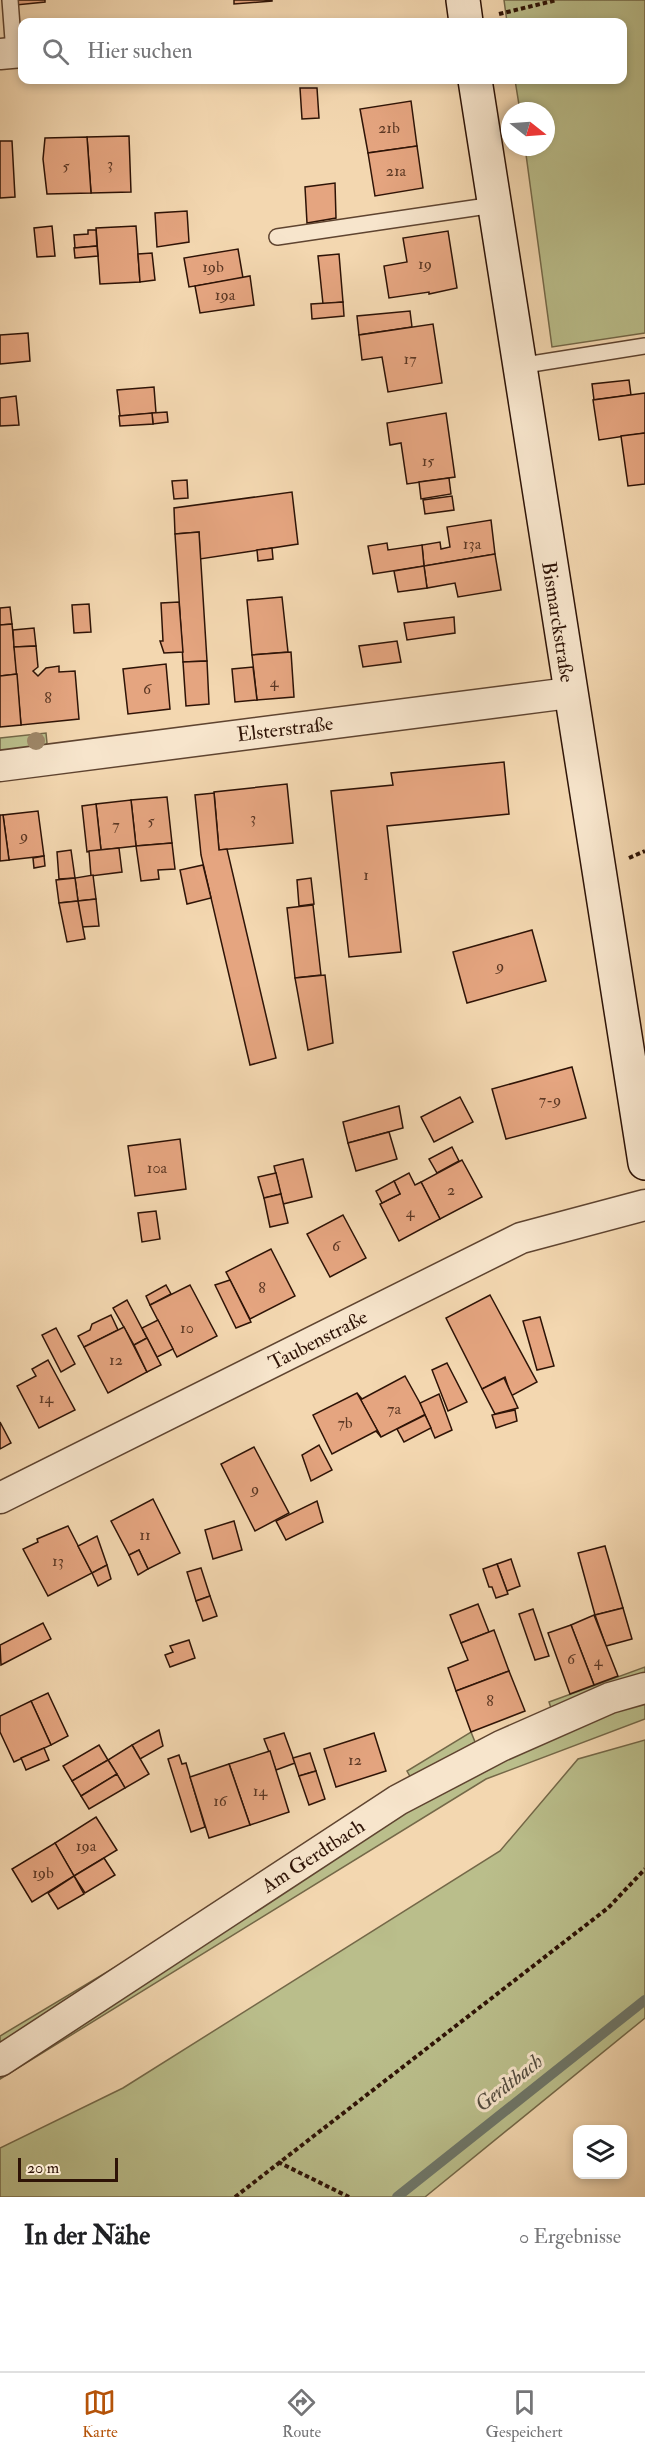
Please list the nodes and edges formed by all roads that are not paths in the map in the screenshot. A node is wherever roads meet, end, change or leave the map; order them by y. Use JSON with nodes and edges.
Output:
{"nodes":[{"id":1,"x":10,"y":0,"type":"edge"},
{"id":2,"x":463,"y":0,"type":"edge"},
{"id":3,"x":465,"y":18,"type":"edge"},
{"id":4,"x":12,"y":53,"type":"edge"},
{"id":5,"x":476,"y":84,"type":"edge"},
{"id":6,"x":494,"y":205,"type":"junction"},
{"id":7,"x":277,"y":237,"type":"dead end"},
{"id":8,"x":645,"y":346,"type":"edge"},
{"id":9,"x":519,"y":366,"type":"junction"},
{"id":10,"x":569,"y":693,"type":"junction"},
{"id":11,"x":0,"y":766,"type":"edge"},
{"id":12,"x":645,"y":1163,"type":"edge"},
{"id":13,"x":645,"y":1205,"type":"edge"},
{"id":14,"x":0,"y":1498,"type":"edge"},
{"id":15,"x":645,"y":1688,"type":"edge"},
{"id":16,"x":0,"y":2061,"type":"edge"}],
"edges":[{"from":1,"to":4,"type":"lane"},
{"from":2,"to":3,"type":"main road"},
{"from":5,"to":6,"type":"main road","name":"Bismarckstraße"},
{"from":6,"to":7,"type":"lane"},
{"from":6,"to":9,"type":"main road","name":"Bismarckstraße"},
{"from":8,"to":9,"type":"lane"},
{"from":9,"to":10,"type":"main road","name":"Bismarckstraße"},
{"from":10,"to":11,"type":"street","name":"Elsterstraße"},
{"from":10,"to":12,"type":"main road","name":"Bismarckstraße"},
{"from":13,"to":14,"type":"street","name":"Taubenstraße"},
{"from":15,"to":16,"type":"street","name":"Am Gerdtbach"}]}
